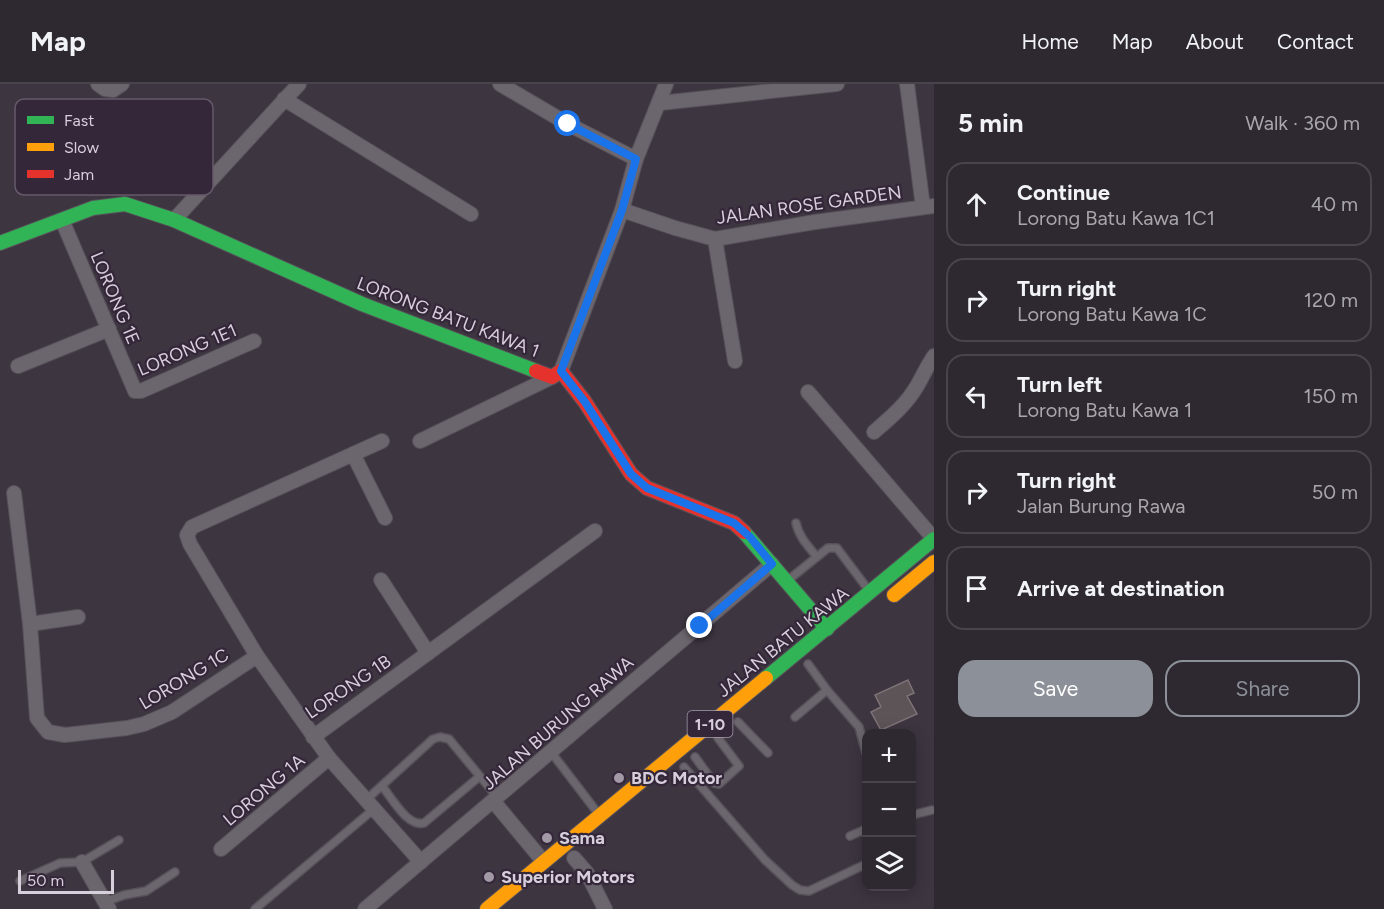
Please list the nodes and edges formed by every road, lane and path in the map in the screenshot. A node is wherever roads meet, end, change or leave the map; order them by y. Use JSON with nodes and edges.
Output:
{"nodes":[{"id":1,"x":98,"y":84,"type":"edge"},
{"id":2,"x":122,"y":84,"type":"edge"},
{"id":3,"x":299,"y":84,"type":"edge"},
{"id":4,"x":666,"y":84,"type":"edge"},
{"id":5,"x":837,"y":84,"type":"edge"},
{"id":6,"x":907,"y":84,"type":"edge"},
{"id":7,"x":821,"y":85,"type":"edge"},
{"id":8,"x":509,"y":87,"type":"edge"},
{"id":9,"x":284,"y":99,"type":"junction"},
{"id":10,"x":660,"y":103,"type":"junction"},
{"id":11,"x":636,"y":159,"type":"junction"},
{"id":12,"x":213,"y":177,"type":"edge"},
{"id":13,"x":197,"y":195,"type":"edge"},
{"id":14,"x":929,"y":207,"type":"edge"},
{"id":15,"x":622,"y":210,"type":"junction"},
{"id":16,"x":471,"y":214,"type":"dead end"},
{"id":17,"x":62,"y":220,"type":"junction"},
{"id":18,"x":174,"y":220,"type":"junction"},
{"id":19,"x":716,"y":238,"type":"junction"},
{"id":20,"x":0,"y":243,"type":"edge"},
{"id":21,"x":109,"y":329,"type":"junction"},
{"id":22,"x":254,"y":341,"type":"dead end"},
{"id":23,"x":934,"y":356,"type":"edge"},
{"id":24,"x":735,"y":361,"type":"dead end"},
{"id":25,"x":18,"y":366,"type":"dead end"},
{"id":26,"x":557,"y":374,"type":"junction"},
{"id":27,"x":135,"y":391,"type":"joint"},
{"id":28,"x":807,"y":392,"type":"dead end"},
{"id":29,"x":874,"y":432,"type":"dead end"},
{"id":30,"x":382,"y":441,"type":"dead end"},
{"id":31,"x":420,"y":441,"type":"dead end"},
{"id":32,"x":353,"y":454,"type":"junction"},
{"id":33,"x":14,"y":494,"type":"dead end"},
{"id":34,"x":386,"y":518,"type":"dead end"},
{"id":35,"x":796,"y":523,"type":"dead end"},
{"id":36,"x":595,"y":531,"type":"dead end"},
{"id":37,"x":934,"y":539,"type":"edge"},
{"id":38,"x":817,"y":557,"type":"junction"},
{"id":39,"x":934,"y":562,"type":"edge"},
{"id":40,"x":772,"y":564,"type":"junction"},
{"id":41,"x":381,"y":580,"type":"dead end"},
{"id":42,"x":788,"y":581,"type":"junction"},
{"id":43,"x":871,"y":594,"type":"junction"},
{"id":44,"x":880,"y":606,"type":"dead end"},
{"id":45,"x":78,"y":617,"type":"dead end"},
{"id":46,"x":30,"y":624,"type":"junction"},
{"id":47,"x":827,"y":629,"type":"junction"},
{"id":48,"x":428,"y":653,"type":"junction"},
{"id":49,"x":257,"y":656,"type":"junction"},
{"id":50,"x":808,"y":664,"type":"dead end"},
{"id":51,"x":827,"y":690,"type":"junction"},
{"id":52,"x":795,"y":717,"type":"dead end"},
{"id":53,"x":743,"y":718,"type":"joint"},
{"id":54,"x":313,"y":737,"type":"junction"},
{"id":55,"x":862,"y":737,"type":"edge"},
{"id":56,"x":707,"y":748,"type":"junction"},
{"id":57,"x":551,"y":752,"type":"junction"},
{"id":58,"x":768,"y":753,"type":"dead end"},
{"id":59,"x":329,"y":758,"type":"junction"},
{"id":60,"x":680,"y":770,"type":"joint"},
{"id":61,"x":479,"y":777,"type":"junction"},
{"id":62,"x":382,"y":786,"type":"junction"},
{"id":63,"x":496,"y":800,"type":"junction"},
{"id":64,"x":370,"y":805,"type":"junction"},
{"id":65,"x":932,"y":810,"type":"dead end"},
{"id":66,"x":916,"y":814,"type":"edge"},
{"id":67,"x":600,"y":815,"type":"junction"},
{"id":68,"x":862,"y":832,"type":"edge"},
{"id":69,"x":850,"y":836,"type":"dead end"},
{"id":70,"x":119,"y":840,"type":"dead end"},
{"id":71,"x":221,"y":849,"type":"dead end"},
{"id":72,"x":574,"y":858,"type":"dead end"},
{"id":73,"x":543,"y":861,"type":"junction"},
{"id":74,"x":82,"y":862,"type":"junction"},
{"id":75,"x":421,"y":862,"type":"junction"},
{"id":76,"x":862,"y":866,"type":"edge"},
{"id":77,"x":175,"y":872,"type":"dead end"},
{"id":78,"x":20,"y":881,"type":"dead end"},
{"id":79,"x":107,"y":905,"type":"edge"},
{"id":80,"x":255,"y":909,"type":"edge"},
{"id":81,"x":365,"y":909,"type":"edge"},
{"id":82,"x":486,"y":909,"type":"edge"},
{"id":83,"x":605,"y":909,"type":"edge"}],
"edges":[{"from":1,"to":2,"type":"street"},
{"from":3,"to":9,"type":"street"},
{"from":4,"to":10,"type":"street"},
{"from":5,"to":7,"type":"street"},
{"from":6,"to":14,"type":"street"},
{"from":7,"to":10,"type":"street"},
{"from":8,"to":11,"type":"street"},
{"from":9,"to":12,"type":"street"},
{"from":9,"to":16,"type":"street"},
{"from":10,"to":11,"type":"street"},
{"from":11,"to":15,"type":"street"},
{"from":13,"to":18,"type":"street"},
{"from":14,"to":19,"type":"street","name":"JALAN ROSE GARDEN"},
{"from":15,"to":19,"type":"street","name":"JALAN ROSE GARDEN"},
{"from":15,"to":26,"type":"street"},
{"from":17,"to":18,"type":"main road","name":"LORONG BATU KAWA 1"},
{"from":17,"to":20,"type":"main road","name":"LORONG BATU KAWA 1"},
{"from":17,"to":21,"type":"street","name":"LORONG 1E"},
{"from":18,"to":26,"type":"main road","name":"LORONG BATU KAWA 1"},
{"from":19,"to":24,"type":"street"},
{"from":21,"to":25,"type":"street"},
{"from":21,"to":27,"type":"street","name":"LORONG 1E"},
{"from":22,"to":27,"type":"street","name":"LORONG 1E1"},
{"from":23,"to":29,"type":"street"},
{"from":26,"to":31,"type":"street"},
{"from":26,"to":40,"type":"main road"},
{"from":28,"to":37,"type":"street"},
{"from":30,"to":32,"type":"street"},
{"from":32,"to":34,"type":"street"},
{"from":32,"to":49,"type":"street","name":"LORONG 1B"},
{"from":33,"to":46,"type":"street","name":"LORONG 1C"},
{"from":35,"to":38,"type":"lane"},
{"from":36,"to":48,"type":"street","name":"LORONG 1B"},
{"from":37,"to":43,"type":"main road","name":"JALAN BATU KAWA","number":"1-10"},
{"from":38,"to":42,"type":"lane"},
{"from":38,"to":43,"type":"lane"},
{"from":39,"to":44,"type":"main road"},
{"from":40,"to":42,"type":"main road"},
{"from":40,"to":57,"type":"street","name":"JALAN BURUNG RAWA"},
{"from":41,"to":48,"type":"street"},
{"from":42,"to":47,"type":"main road"},
{"from":43,"to":47,"type":"main road","name":"JALAN BATU KAWA","number":"1-10"},
{"from":45,"to":46,"type":"street"},
{"from":46,"to":49,"type":"street","name":"LORONG 1C"},
{"from":47,"to":67,"type":"main road","name":"JALAN BATU KAWA","number":"1-10"},
{"from":48,"to":54,"type":"street","name":"LORONG 1B"},
{"from":49,"to":54,"type":"street","name":"LORONG 1B"},
{"from":50,"to":51,"type":"lane"},
{"from":51,"to":52,"type":"lane"},
{"from":51,"to":55,"type":"lane"},
{"from":53,"to":56,"type":"main road","name":"JALAN BATU KAWA","number":"1-10"},
{"from":53,"to":58,"type":"lane"},
{"from":54,"to":59,"type":"street"},
{"from":56,"to":56,"type":"lane"},
{"from":56,"to":60,"type":"main road","name":"JALAN BATU KAWA","number":"1-10"},
{"from":57,"to":63,"type":"street","name":"JALAN BURUNG RAWA"},
{"from":57,"to":67,"type":"lane"},
{"from":59,"to":64,"type":"street"},
{"from":59,"to":71,"type":"street","name":"LORONG 1A"},
{"from":60,"to":76,"type":"lane"},
{"from":61,"to":62,"type":"lane"},
{"from":61,"to":62,"type":"lane"},
{"from":61,"to":63,"type":"lane"},
{"from":62,"to":64,"type":"lane"},
{"from":63,"to":73,"type":"street"},
{"from":63,"to":75,"type":"street","name":"JALAN BURUNG RAWA"},
{"from":64,"to":75,"type":"street"},
{"from":64,"to":80,"type":"lane"},
{"from":65,"to":66,"type":"lane"},
{"from":67,"to":73,"type":"main road","name":"JALAN BATU KAWA","number":"1-10"},
{"from":68,"to":69,"type":"lane"},
{"from":70,"to":74,"type":"lane"},
{"from":72,"to":83,"type":"street"},
{"from":73,"to":82,"type":"main road","name":"JALAN BATU KAWA","number":"1-10"},
{"from":74,"to":78,"type":"lane"},
{"from":74,"to":79,"type":"street"},
{"from":75,"to":81,"type":"street","name":"JALAN BURUNG RAWA"},
{"from":77,"to":79,"type":"lane"}]}
